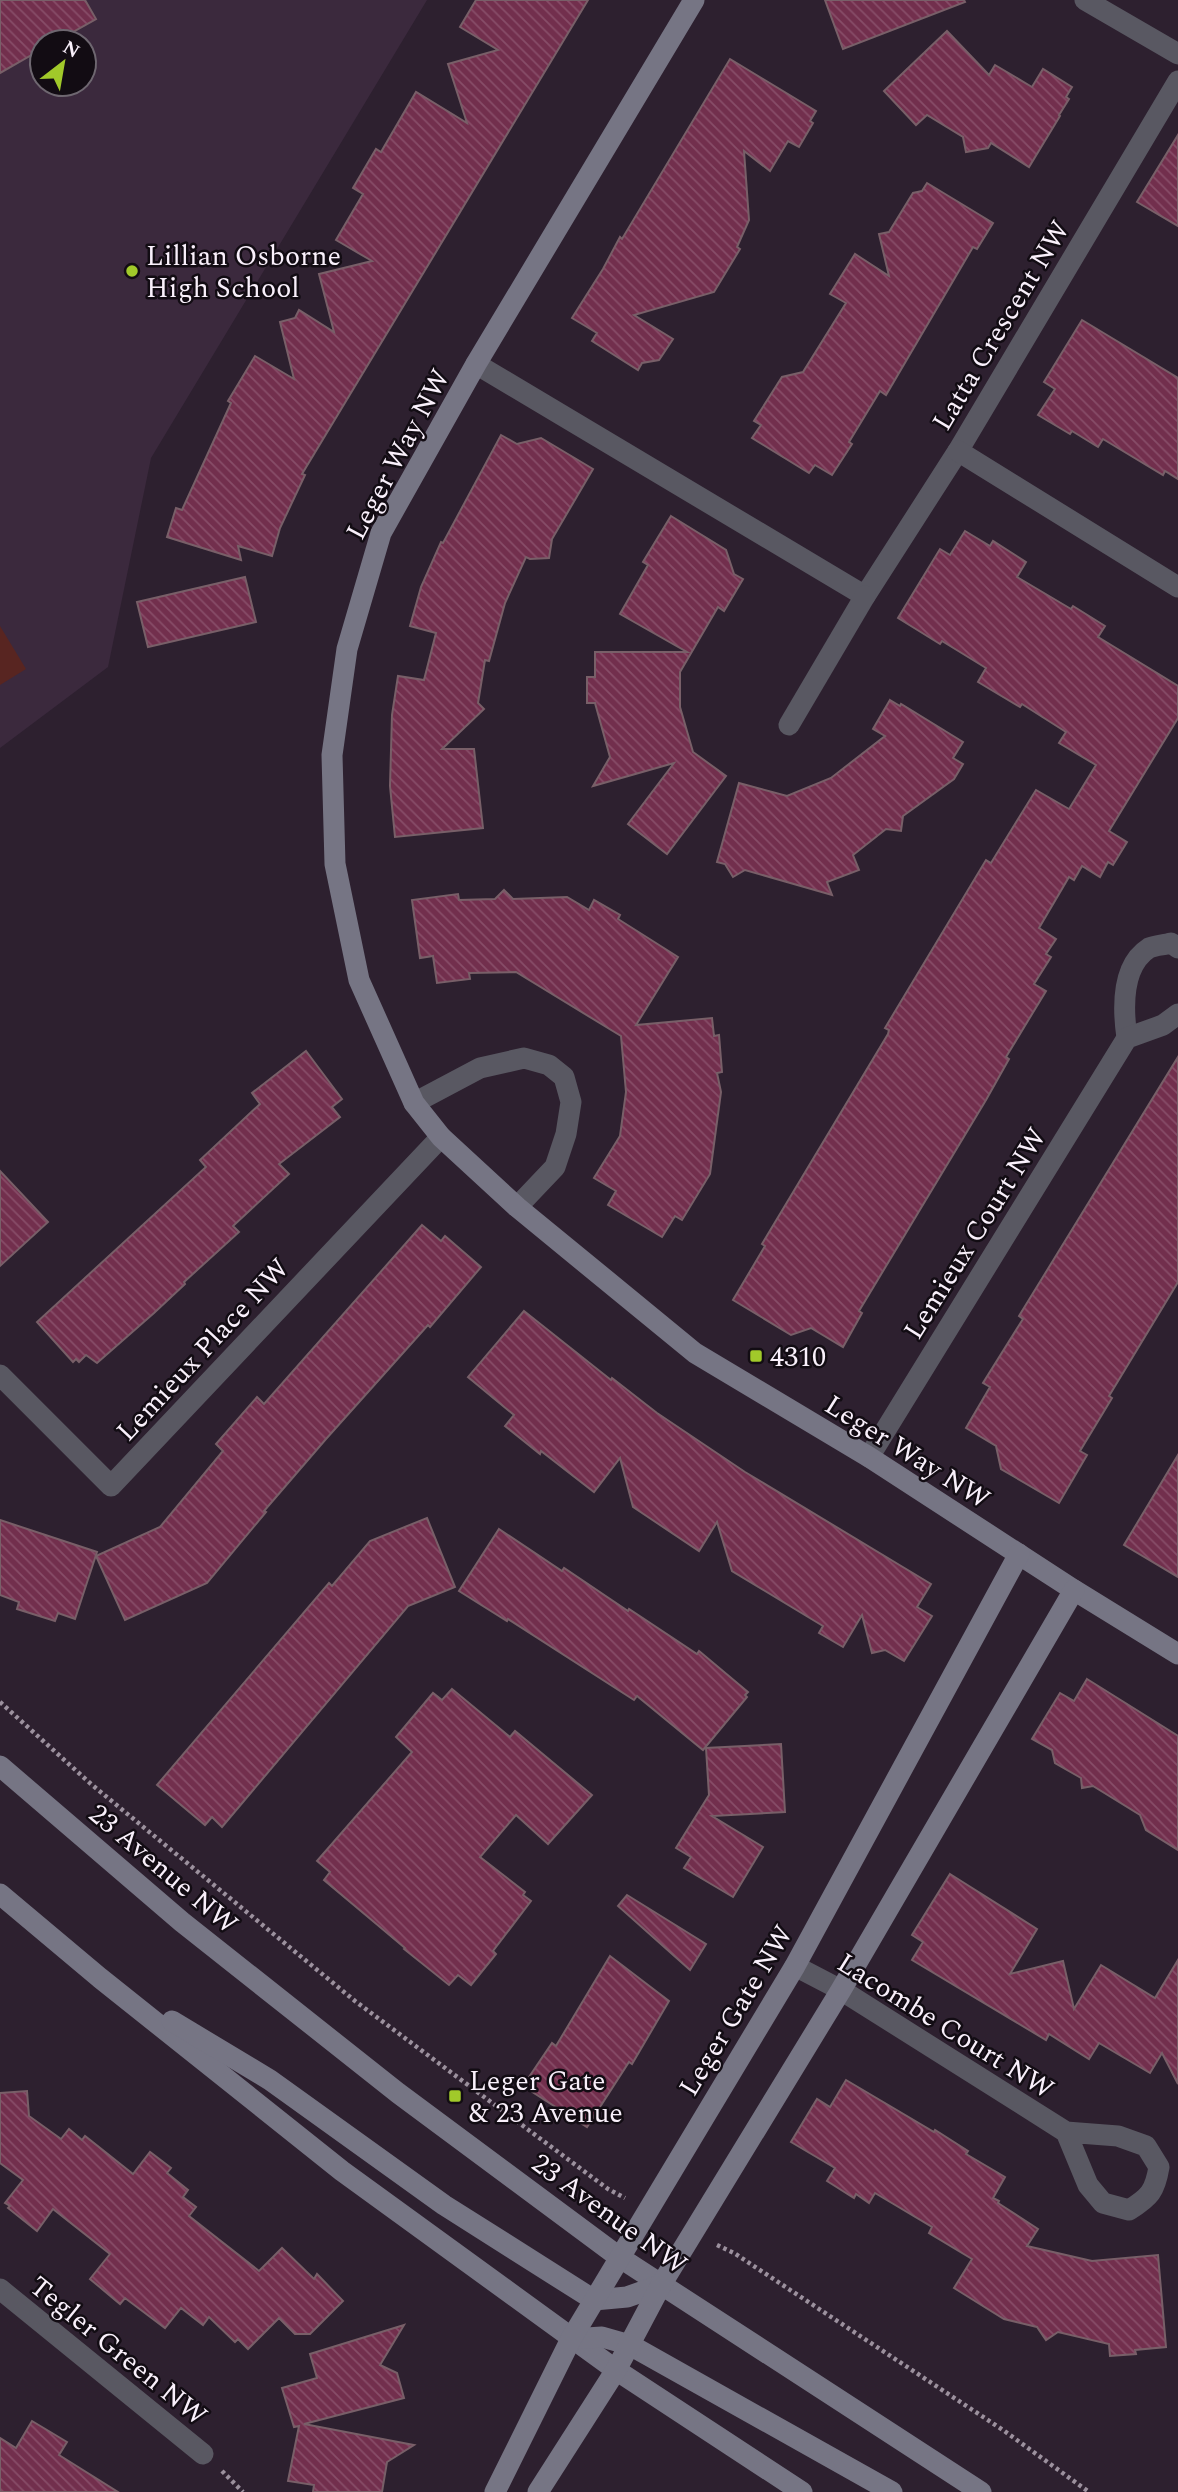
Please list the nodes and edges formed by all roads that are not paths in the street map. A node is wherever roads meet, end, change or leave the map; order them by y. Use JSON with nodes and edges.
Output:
{"nodes":[{"id":1,"x":694,"y":0,"type":"edge"},
{"id":2,"x":1085,"y":0,"type":"edge"},
{"id":3,"x":1178,"y":54,"type":"edge"},
{"id":4,"x":1178,"y":80,"type":"edge"},
{"id":5,"x":476,"y":364,"type":"junction"},
{"id":6,"x":958,"y":451,"type":"junction"},
{"id":7,"x":1178,"y":587,"type":"edge"},
{"id":8,"x":865,"y":596,"type":"junction"},
{"id":9,"x":789,"y":724,"type":"dead end"},
{"id":10,"x":1178,"y":948,"type":"edge"},
{"id":11,"x":1178,"y":1014,"type":"edge"},
{"id":12,"x":1127,"y":1038,"type":"junction"},
{"id":13,"x":414,"y":1103,"type":"junction"},
{"id":14,"x":441,"y":1137,"type":"junction"},
{"id":15,"x":517,"y":1207,"type":"junction"},
{"id":16,"x":0,"y":1375,"type":"edge"},
{"id":17,"x":869,"y":1457,"type":"junction"},
{"id":18,"x":1019,"y":1554,"type":"junction"},
{"id":19,"x":1074,"y":1590,"type":"junction"},
{"id":20,"x":1178,"y":1654,"type":"edge"},
{"id":21,"x":0,"y":1766,"type":"edge"},
{"id":22,"x":0,"y":1894,"type":"edge"},
{"id":23,"x":795,"y":1966,"type":"junction"},
{"id":24,"x":100,"y":1978,"type":"junction"},
{"id":25,"x":841,"y":1990,"type":"junction"},
{"id":26,"x":1066,"y":2132,"type":"junction"},
{"id":27,"x":619,"y":2257,"type":"junction"},
{"id":28,"x":661,"y":2285,"type":"junction"},
{"id":29,"x":0,"y":2289,"type":"edge"},
{"id":30,"x":594,"y":2300,"type":"junction"},
{"id":31,"x":571,"y":2339,"type":"junction"},
{"id":32,"x":630,"y":2345,"type":"junction"},
{"id":33,"x":616,"y":2370,"type":"junction"},
{"id":34,"x":204,"y":2454,"type":"dead end"},
{"id":35,"x":495,"y":2492,"type":"edge"},
{"id":36,"x":538,"y":2492,"type":"edge"},
{"id":37,"x":802,"y":2492,"type":"edge"},
{"id":38,"x":892,"y":2492,"type":"edge"},
{"id":39,"x":981,"y":2492,"type":"edge"}],
"edges":[{"from":1,"to":5,"type":"street","name":"Leger Way NW"},
{"from":2,"to":3,"type":"street"},
{"from":4,"to":6,"type":"street","name":"Latta Crescent NW"},
{"from":5,"to":8,"type":"street"},
{"from":5,"to":13,"type":"street","name":"Leger Way NW"},
{"from":6,"to":7,"type":"street"},
{"from":6,"to":8,"type":"street","name":"Latta Crescent NW"},
{"from":8,"to":9,"type":"street","name":"Latta Crescent NW"},
{"from":10,"to":12,"type":"street"},
{"from":11,"to":12,"type":"street"},
{"from":12,"to":17,"type":"street","name":"Lemieux Court NW"},
{"from":13,"to":14,"type":"street","name":"Leger Way NW"},
{"from":13,"to":15,"type":"street"},
{"from":14,"to":15,"type":"street","name":"Leger Way NW"},
{"from":14,"to":16,"type":"street","name":"Lemieux Place NW"},
{"from":15,"to":17,"type":"street","name":"Leger Way NW"},
{"from":17,"to":18,"type":"street","name":"Leger Way NW"},
{"from":18,"to":19,"type":"street","name":"Leger Way NW"},
{"from":18,"to":23,"type":"street","name":"Leger Gate NW"},
{"from":19,"to":20,"type":"street","name":"Leger Way NW"},
{"from":19,"to":25,"type":"street"},
{"from":21,"to":27,"type":"street","name":"23 Avenue NW"},
{"from":22,"to":24,"type":"street"},
{"from":23,"to":25,"type":"street","name":"Lacombe Court NW"},
{"from":23,"to":27,"type":"street","name":"Leger Gate NW"},
{"from":24,"to":30,"type":"street"},
{"from":24,"to":31,"type":"street"},
{"from":25,"to":26,"type":"street","name":"Lacombe Court NW"},
{"from":25,"to":28,"type":"street"},
{"from":26,"to":26,"type":"street","name":"Lacombe Court NW"},
{"from":27,"to":28,"type":"street","name":"23 Avenue NW"},
{"from":27,"to":30,"type":"street","name":"Leger Gate NW"},
{"from":28,"to":30,"type":"street"},
{"from":28,"to":32,"type":"street"},
{"from":28,"to":39,"type":"street","name":"23 Avenue NW"},
{"from":29,"to":34,"type":"street","name":"Tegler Green NW"},
{"from":30,"to":31,"type":"street","name":"Leger Gate NW"},
{"from":31,"to":32,"type":"street"},
{"from":31,"to":33,"type":"street"},
{"from":31,"to":35,"type":"street","name":"Leger Gate NW"},
{"from":32,"to":33,"type":"street"},
{"from":32,"to":38,"type":"street"},
{"from":33,"to":36,"type":"street"},
{"from":33,"to":37,"type":"street"}]}
